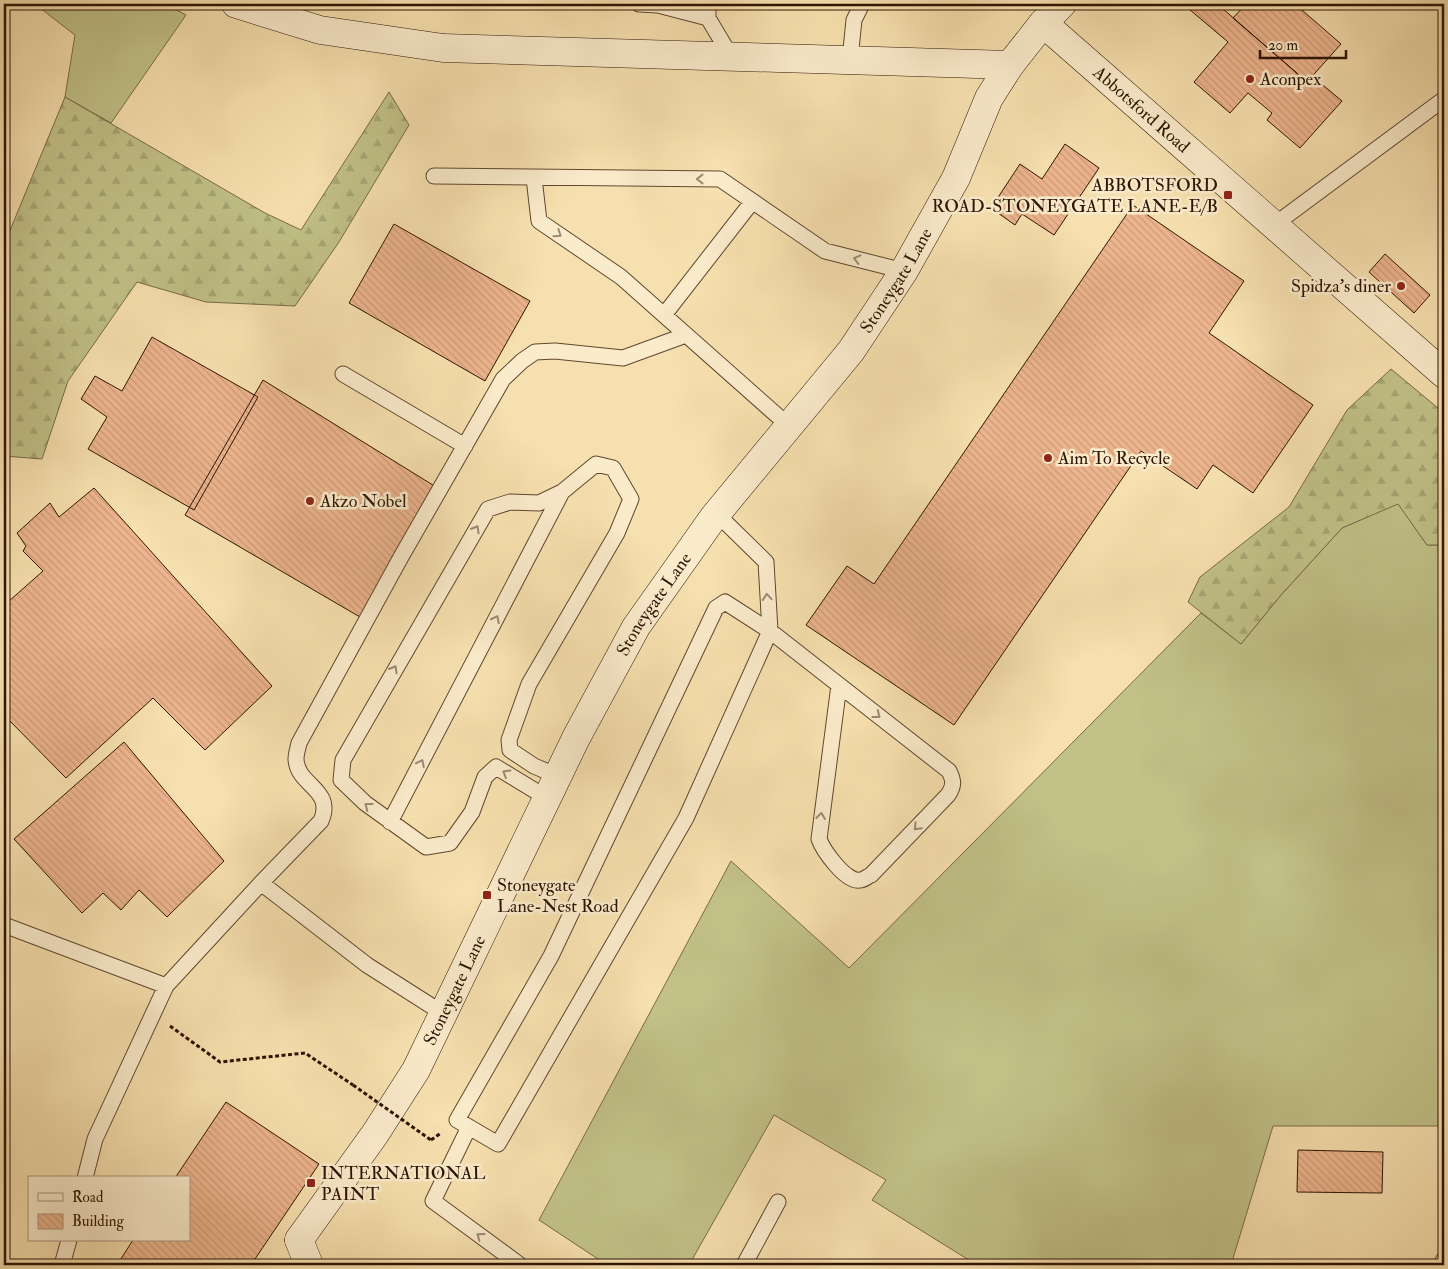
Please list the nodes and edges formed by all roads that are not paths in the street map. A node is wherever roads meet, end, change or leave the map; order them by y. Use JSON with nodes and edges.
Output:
{"nodes":[{"id":1,"x":236,"y":4,"type":"edge"},
{"id":2,"x":639,"y":4,"type":"edge"},
{"id":3,"x":862,"y":4,"type":"edge"},
{"id":4,"x":1062,"y":4,"type":"edge"},
{"id":5,"x":708,"y":11,"type":"edge"},
{"id":6,"x":1042,"y":23,"type":"junction"},
{"id":7,"x":730,"y":55,"type":"junction"},
{"id":8,"x":850,"y":59,"type":"junction"},
{"id":9,"x":1010,"y":65,"type":"junction"},
{"id":10,"x":1444,"y":99,"type":"edge"},
{"id":11,"x":434,"y":176,"type":"dead end"},
{"id":12,"x":534,"y":178,"type":"junction"},
{"id":13,"x":752,"y":202,"type":"junction"},
{"id":14,"x":1274,"y":225,"type":"junction"},
{"id":15,"x":904,"y":271,"type":"junction"},
{"id":16,"x":664,"y":315,"type":"junction"},
{"id":17,"x":686,"y":335,"type":"junction"},
{"id":18,"x":343,"y":374,"type":"dead end"},
{"id":19,"x":1444,"y":374,"type":"edge"},
{"id":20,"x":789,"y":426,"type":"junction"},
{"id":21,"x":465,"y":446,"type":"junction"},
{"id":22,"x":562,"y":492,"type":"junction"},
{"id":23,"x":717,"y":514,"type":"junction"},
{"id":24,"x":770,"y":631,"type":"junction"},
{"id":25,"x":839,"y":685,"type":"junction"},
{"id":26,"x":553,"y":787,"type":"junction"},
{"id":27,"x":390,"y":822,"type":"junction"},
{"id":28,"x":261,"y":883,"type":"junction"},
{"id":29,"x":4,"y":925,"type":"edge"},
{"id":30,"x":166,"y":986,"type":"junction"},
{"id":31,"x":444,"y":1014,"type":"junction"},
{"id":32,"x":469,"y":1127,"type":"junction"},
{"id":33,"x":86,"y":1176,"type":"edge"},
{"id":34,"x":778,"y":1202,"type":"dead end"},
{"id":35,"x":68,"y":1242,"type":"edge"},
{"id":36,"x":1444,"y":1259,"type":"edge"},
{"id":37,"x":62,"y":1265,"type":"edge"},
{"id":38,"x":309,"y":1265,"type":"edge"},
{"id":39,"x":520,"y":1265,"type":"edge"},
{"id":40,"x":744,"y":1265,"type":"edge"},
{"id":41,"x":1441,"y":1265,"type":"edge"}],
"edges":[{"from":1,"to":7,"type":"street"},
{"from":2,"to":5,"type":"lane"},
{"from":3,"to":8,"type":"lane"},
{"from":4,"to":6,"type":"street","name":"Stoneygate Lane"},
{"from":5,"to":7,"type":"lane"},
{"from":6,"to":9,"type":"street","name":"Stoneygate Lane"},
{"from":6,"to":14,"type":"street","name":"Abbotsford Road"},
{"from":7,"to":8,"type":"street"},
{"from":8,"to":9,"type":"street"},
{"from":9,"to":15,"type":"street","name":"Stoneygate Lane"},
{"from":10,"to":14,"type":"lane"},
{"from":11,"to":12,"type":"lane"},
{"from":13,"to":12,"type":"lane","one_way":true},
{"from":12,"to":16,"type":"lane","one_way":true},
{"from":15,"to":13,"type":"lane","one_way":true},
{"from":13,"to":16,"type":"lane"},
{"from":14,"to":19,"type":"street","name":"Abbotsford Road"},
{"from":15,"to":20,"type":"street","name":"Stoneygate Lane"},
{"from":16,"to":17,"type":"lane"},
{"from":17,"to":20,"type":"lane"},
{"from":17,"to":21,"type":"lane"},
{"from":18,"to":21,"type":"lane"},
{"from":20,"to":23,"type":"street","name":"Stoneygate Lane"},
{"from":21,"to":28,"type":"lane"},
{"from":22,"to":26,"type":"lane"},
{"from":27,"to":22,"type":"lane","one_way":true},
{"from":27,"to":22,"type":"lane","one_way":true},
{"from":24,"to":23,"type":"lane","one_way":true},
{"from":23,"to":26,"type":"street","name":"Stoneygate Lane"},
{"from":24,"to":25,"type":"lane"},
{"from":24,"to":32,"type":"lane"},
{"from":24,"to":32,"type":"lane"},
{"from":25,"to":25,"type":"lane","one_way":true},
{"from":26,"to":27,"type":"lane","one_way":true},
{"from":26,"to":31,"type":"street","name":"Stoneygate Lane"},
{"from":28,"to":30,"type":"lane"},
{"from":28,"to":31,"type":"lane"},
{"from":29,"to":30,"type":"lane"},
{"from":30,"to":33,"type":"lane"},
{"from":31,"to":38,"type":"street","name":"Stoneygate Lane"},
{"from":39,"to":32,"type":"lane","one_way":true},
{"from":34,"to":40,"type":"lane"},
{"from":35,"to":37,"type":"lane"},
{"from":36,"to":41,"type":"lane"}]}
